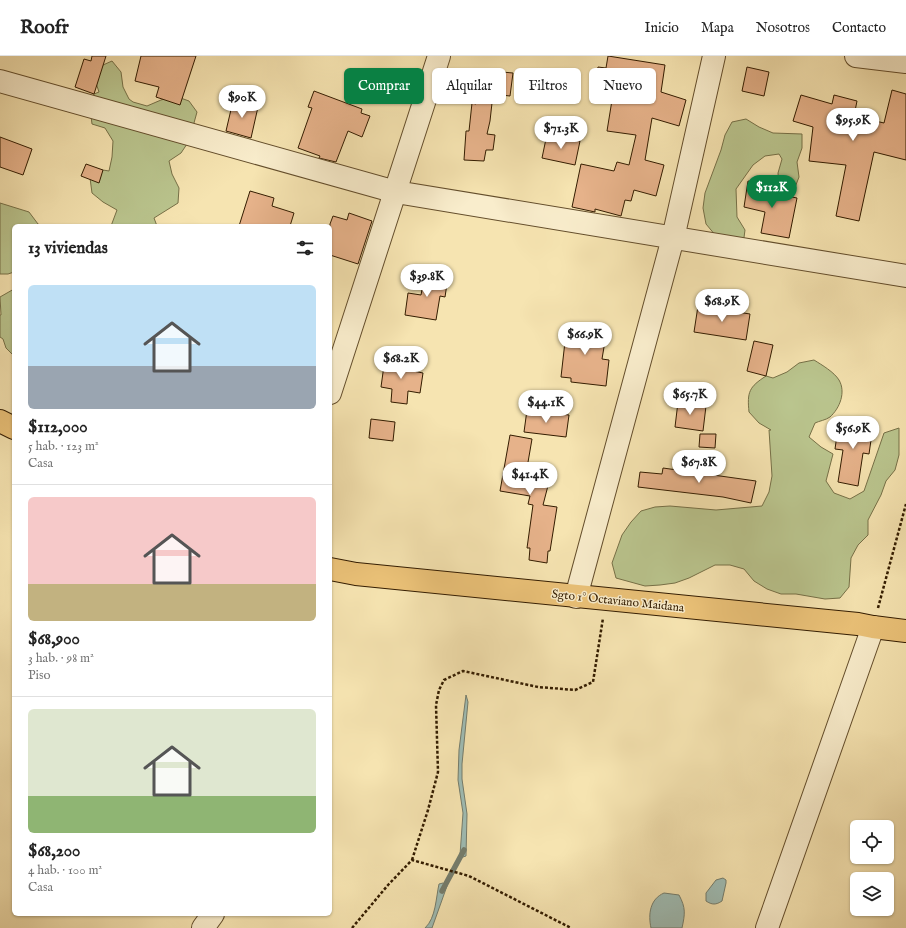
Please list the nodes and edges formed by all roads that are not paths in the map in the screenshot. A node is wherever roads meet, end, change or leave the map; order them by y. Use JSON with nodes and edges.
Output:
{"nodes":[{"id":1,"x":439,"y":56,"type":"edge"},
{"id":2,"x":714,"y":56,"type":"edge"},
{"id":3,"x":856,"y":56,"type":"edge"},
{"id":4,"x":906,"y":62,"type":"edge"},
{"id":5,"x":0,"y":82,"type":"edge"},
{"id":6,"x":396,"y":192,"type":"junction"},
{"id":7,"x":673,"y":238,"type":"junction"},
{"id":8,"x":906,"y":276,"type":"edge"},
{"id":9,"x":332,"y":387,"type":"edge"},
{"id":10,"x":0,"y":421,"type":"edge"},
{"id":11,"x":12,"y":427,"type":"edge"},
{"id":12,"x":332,"y":569,"type":"edge"},
{"id":13,"x":576,"y":596,"type":"junction"},
{"id":14,"x":873,"y":627,"type":"junction"},
{"id":15,"x":906,"y":631,"type":"edge"},
{"id":16,"x":212,"y":916,"type":"edge"},
{"id":17,"x":203,"y":928,"type":"edge"},
{"id":18,"x":767,"y":928,"type":"edge"}],
"edges":[{"from":1,"to":6,"type":"street"},
{"from":2,"to":7,"type":"street"},
{"from":3,"to":4,"type":"street"},
{"from":5,"to":6,"type":"street"},
{"from":6,"to":7,"type":"street"},
{"from":6,"to":9,"type":"street"},
{"from":7,"to":8,"type":"street"},
{"from":7,"to":13,"type":"street"},
{"from":10,"to":11,"type":"main road"},
{"from":12,"to":13,"type":"main road","name":"Sgto 1° Octaviano Maidana"},
{"from":13,"to":14,"type":"main road","name":"Sgto 1° Octaviano Maidana"},
{"from":14,"to":15,"type":"main road","name":"Sgto 1° Octaviano Maidana"},
{"from":14,"to":18,"type":"street"},
{"from":16,"to":17,"type":"street"}]}
